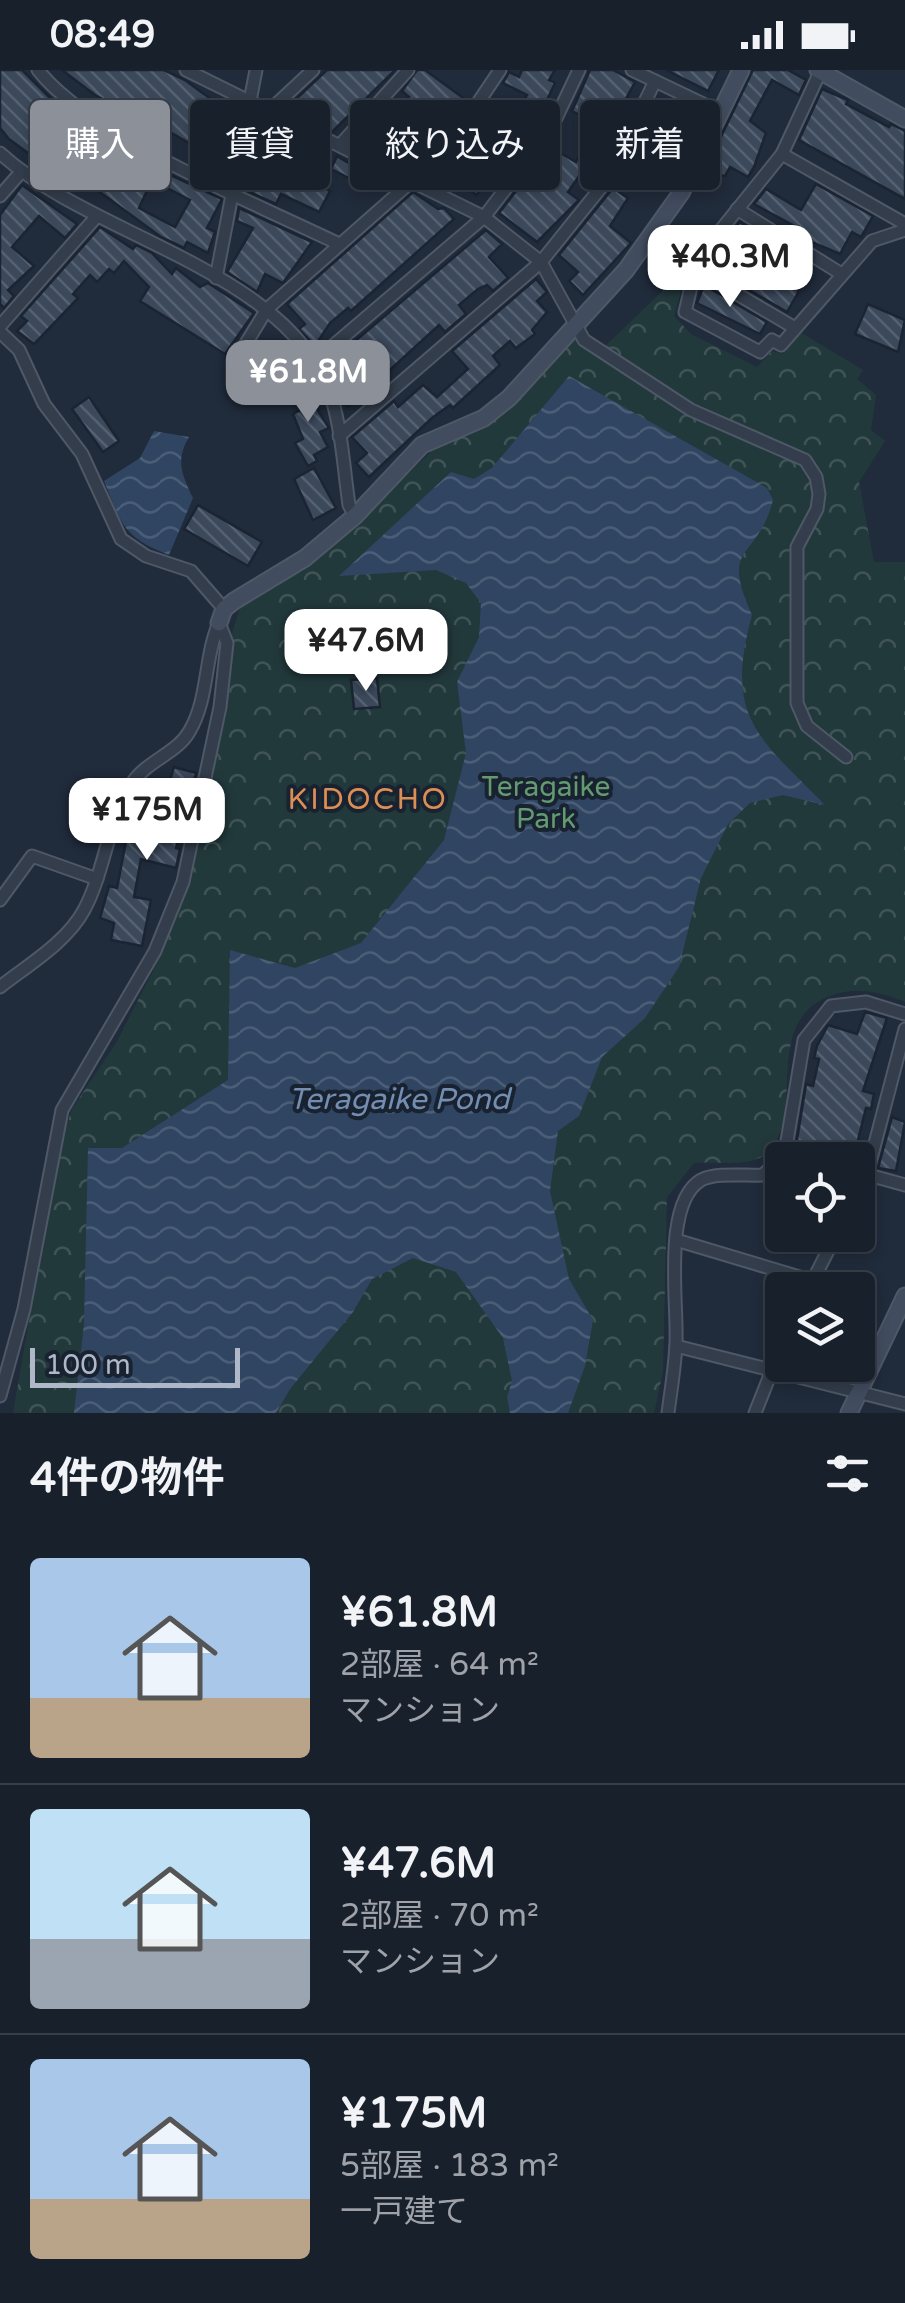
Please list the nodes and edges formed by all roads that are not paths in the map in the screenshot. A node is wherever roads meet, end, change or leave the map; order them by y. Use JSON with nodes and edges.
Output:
{"nodes":[{"id":1,"x":38,"y":70,"type":"edge"},
{"id":2,"x":186,"y":70,"type":"edge"},
{"id":3,"x":256,"y":70,"type":"edge"},
{"id":4,"x":313,"y":70,"type":"edge"},
{"id":5,"x":408,"y":70,"type":"edge"},
{"id":6,"x":500,"y":70,"type":"edge"},
{"id":7,"x":579,"y":70,"type":"edge"},
{"id":8,"x":632,"y":70,"type":"edge"},
{"id":9,"x":741,"y":70,"type":"edge"},
{"id":10,"x":820,"y":70,"type":"edge"},
{"id":11,"x":655,"y":81,"type":"junction"},
{"id":12,"x":249,"y":100,"type":"joint"},
{"id":13,"x":281,"y":100,"type":"edge"},
{"id":14,"x":480,"y":100,"type":"edge"},
{"id":15,"x":695,"y":100,"type":"edge"},
{"id":16,"x":720,"y":112,"type":"edge"},
{"id":17,"x":905,"y":119,"type":"edge"},
{"id":18,"x":330,"y":139,"type":"edge"},
{"id":19,"x":341,"y":144,"type":"junction"},
{"id":20,"x":350,"y":149,"type":"edge"},
{"id":21,"x":0,"y":153,"type":"edge"},
{"id":22,"x":782,"y":154,"type":"junction"},
{"id":23,"x":20,"y":172,"type":"junction"},
{"id":24,"x":402,"y":190,"type":"edge"},
{"id":25,"x":430,"y":190,"type":"edge"},
{"id":26,"x":683,"y":190,"type":"edge"},
{"id":27,"x":232,"y":191,"type":"junction"},
{"id":28,"x":0,"y":196,"type":"edge"},
{"id":29,"x":737,"y":209,"type":"junction"},
{"id":30,"x":96,"y":216,"type":"junction"},
{"id":31,"x":484,"y":217,"type":"junction"},
{"id":32,"x":905,"y":227,"type":"edge"},
{"id":33,"x":340,"y":244,"type":"junction"},
{"id":34,"x":541,"y":262,"type":"junction"},
{"id":35,"x":840,"y":273,"type":"junction"},
{"id":36,"x":703,"y":274,"type":"junction"},
{"id":37,"x":216,"y":278,"type":"junction"},
{"id":38,"x":267,"y":309,"type":"junction"},
{"id":39,"x":574,"y":323,"type":"junction"},
{"id":40,"x":796,"y":328,"type":"junction"},
{"id":41,"x":0,"y":329,"type":"edge"},
{"id":42,"x":242,"y":350,"type":"dead end"},
{"id":43,"x":314,"y":362,"type":"junction"},
{"id":44,"x":339,"y":436,"type":"junction"},
{"id":45,"x":355,"y":516,"type":"junction"},
{"id":46,"x":222,"y":616,"type":"junction"},
{"id":47,"x":846,"y":757,"type":"dead end"},
{"id":48,"x":98,"y":879,"type":"junction"},
{"id":49,"x":0,"y":900,"type":"edge"},
{"id":50,"x":0,"y":987,"type":"edge"},
{"id":51,"x":905,"y":1014,"type":"edge"},
{"id":52,"x":905,"y":1029,"type":"edge"},
{"id":53,"x":786,"y":1142,"type":"edge"},
{"id":54,"x":871,"y":1142,"type":"edge"},
{"id":55,"x":765,"y":1174,"type":"edge"},
{"id":56,"x":875,"y":1177,"type":"edge"},
{"id":57,"x":905,"y":1185,"type":"edge"},
{"id":58,"x":676,"y":1240,"type":"junction"},
{"id":59,"x":772,"y":1272,"type":"edge"},
{"id":60,"x":905,"y":1296,"type":"edge"},
{"id":61,"x":898,"y":1328,"type":"edge"},
{"id":62,"x":676,"y":1346,"type":"junction"},
{"id":63,"x":765,"y":1371,"type":"edge"},
{"id":64,"x":766,"y":1382,"type":"edge"},
{"id":65,"x":814,"y":1382,"type":"edge"},
{"id":66,"x":859,"y":1392,"type":"junction"},
{"id":67,"x":0,"y":1396,"type":"edge"},
{"id":68,"x":905,"y":1404,"type":"edge"},
{"id":69,"x":668,"y":1413,"type":"edge"},
{"id":70,"x":754,"y":1413,"type":"edge"},
{"id":71,"x":850,"y":1413,"type":"edge"}],
"edges":[{"from":1,"to":27,"type":"street"},
{"from":2,"to":12,"type":"street"},
{"from":3,"to":12,"type":"street"},
{"from":4,"to":13,"type":"street"},
{"from":5,"to":19,"type":"street"},
{"from":6,"to":14,"type":"street"},
{"from":7,"to":31,"type":"street"},
{"from":8,"to":11,"type":"street"},
{"from":9,"to":16,"type":"street"},
{"from":10,"to":17,"type":"street"},
{"from":10,"to":22,"type":"street"},
{"from":11,"to":15,"type":"street"},
{"from":11,"to":34,"type":"street"},
{"from":18,"to":19,"type":"street"},
{"from":19,"to":20,"type":"street"},
{"from":21,"to":23,"type":"street"},
{"from":22,"to":29,"type":"street"},
{"from":22,"to":32,"type":"street"},
{"from":23,"to":28,"type":"street"},
{"from":23,"to":30,"type":"street"},
{"from":24,"to":33,"type":"street"},
{"from":25,"to":31,"type":"street"},
{"from":26,"to":39,"type":"street"},
{"from":27,"to":33,"type":"street"},
{"from":27,"to":37,"type":"street"},
{"from":29,"to":35,"type":"street"},
{"from":29,"to":36,"type":"street"},
{"from":30,"to":37,"type":"street"},
{"from":30,"to":41,"type":"street"},
{"from":31,"to":34,"type":"street"},
{"from":31,"to":43,"type":"street"},
{"from":32,"to":35,"type":"street"},
{"from":33,"to":38,"type":"street"},
{"from":34,"to":39,"type":"street"},
{"from":34,"to":44,"type":"street"},
{"from":35,"to":40,"type":"street"},
{"from":36,"to":40,"type":"street"},
{"from":36,"to":40,"type":"street"},
{"from":37,"to":38,"type":"street"},
{"from":38,"to":42,"type":"street"},
{"from":38,"to":43,"type":"street"},
{"from":39,"to":45,"type":"street"},
{"from":39,"to":47,"type":"street"},
{"from":41,"to":46,"type":"street"},
{"from":43,"to":44,"type":"street"},
{"from":44,"to":45,"type":"street"},
{"from":45,"to":46,"type":"street"},
{"from":46,"to":48,"type":"street"},
{"from":46,"to":67,"type":"street"},
{"from":48,"to":49,"type":"street"},
{"from":48,"to":50,"type":"street"},
{"from":51,"to":53,"type":"street"},
{"from":52,"to":54,"type":"street"},
{"from":55,"to":58,"type":"street"},
{"from":56,"to":57,"type":"street"},
{"from":58,"to":59,"type":"street"},
{"from":58,"to":62,"type":"street"},
{"from":60,"to":61,"type":"street"},
{"from":61,"to":66,"type":"street"},
{"from":62,"to":63,"type":"street"},
{"from":62,"to":69,"type":"street"},
{"from":64,"to":70,"type":"street"},
{"from":65,"to":66,"type":"street"},
{"from":66,"to":68,"type":"street"},
{"from":66,"to":71,"type":"street"}]}
